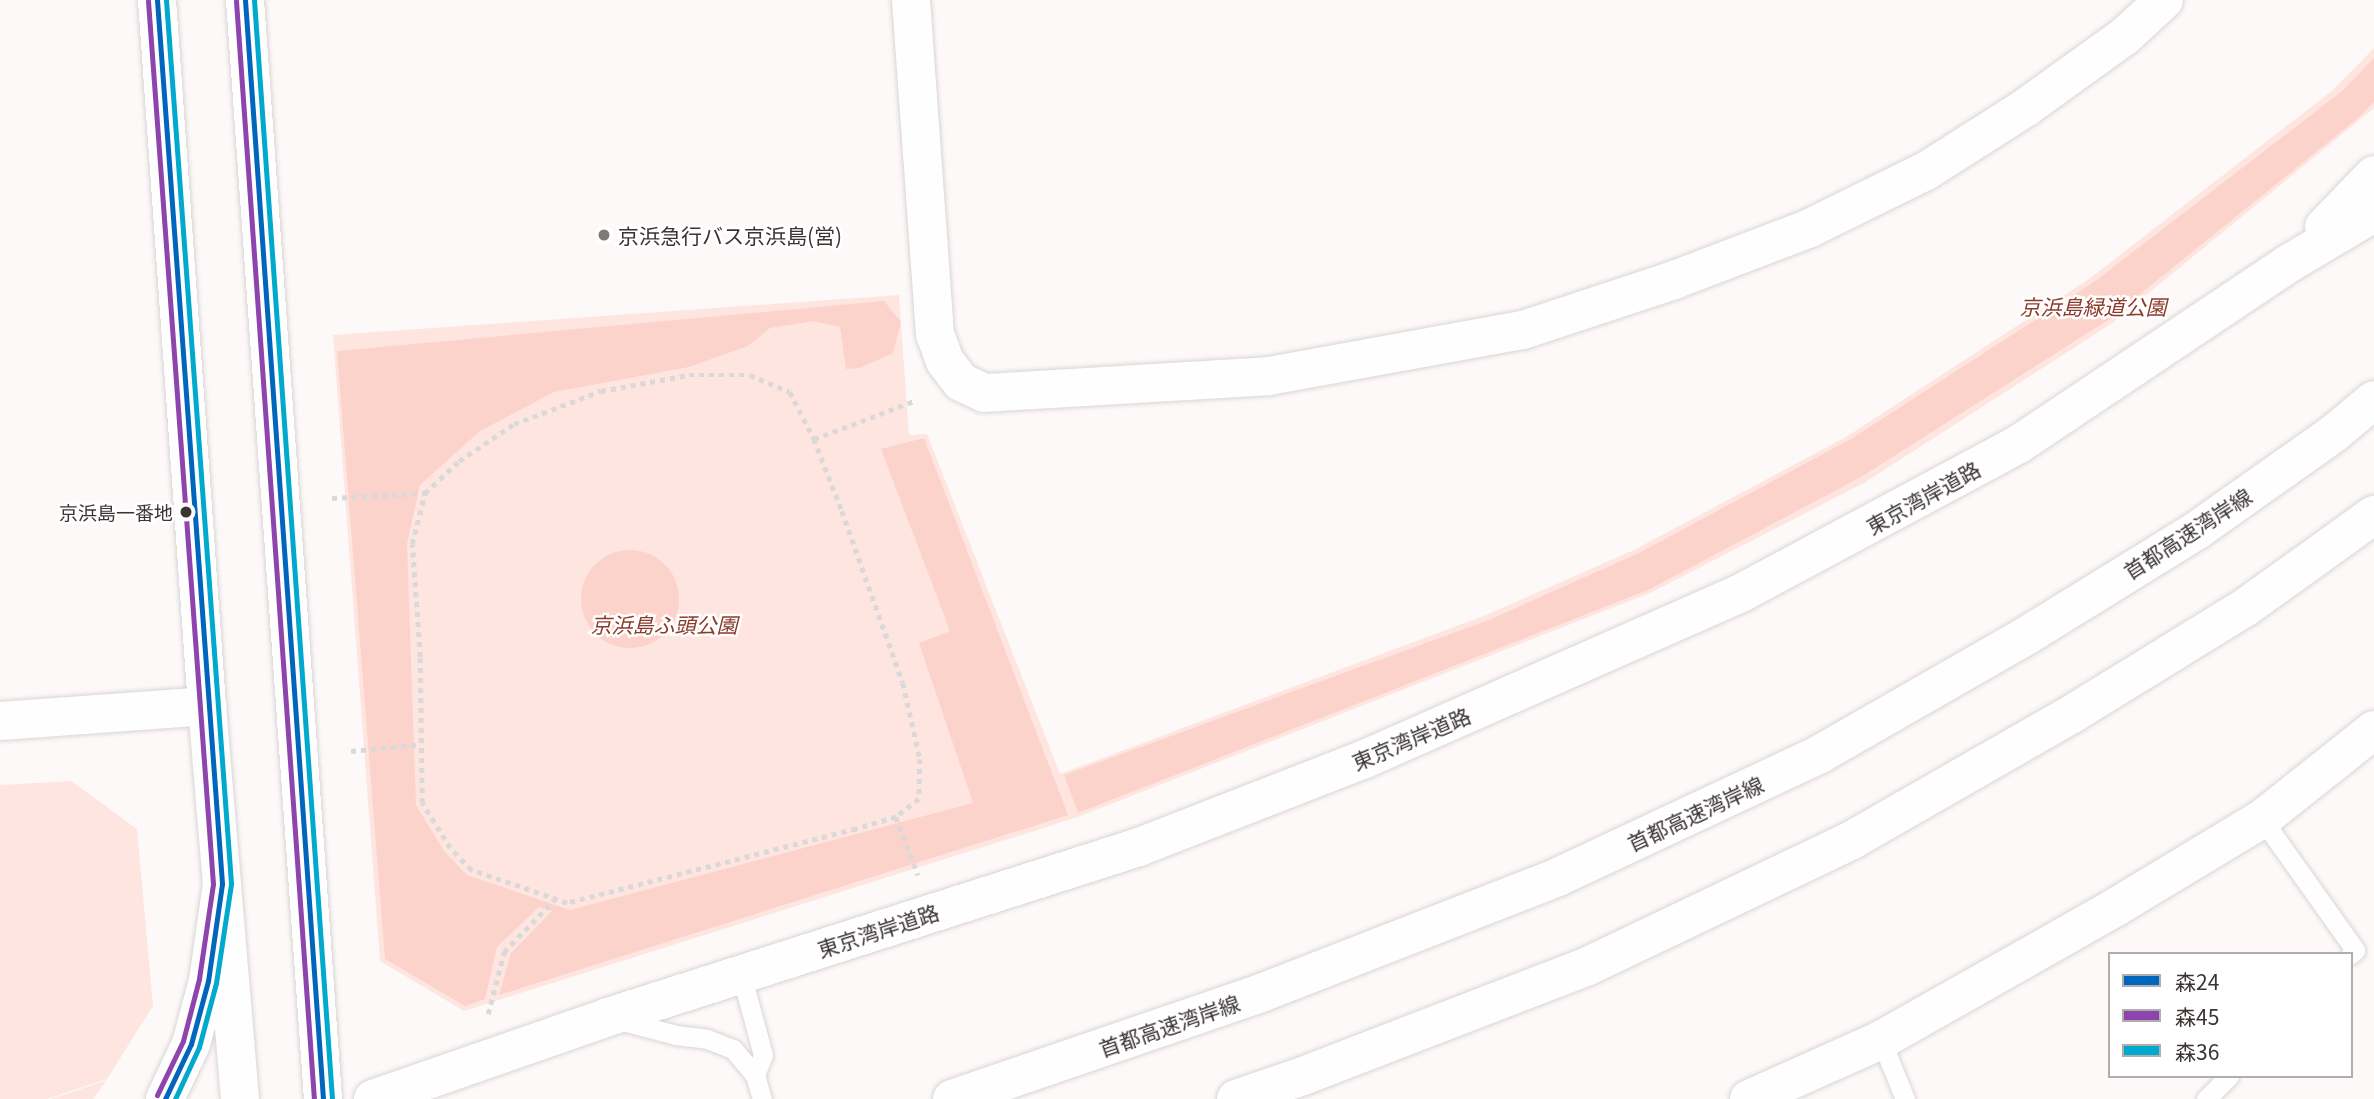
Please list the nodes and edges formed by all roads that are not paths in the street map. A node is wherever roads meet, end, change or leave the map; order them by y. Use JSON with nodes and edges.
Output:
{"nodes":[{"id":1,"x":158,"y":0,"type":"edge"},
{"id":2,"x":245,"y":0,"type":"edge"},
{"id":3,"x":911,"y":0,"type":"edge"},
{"id":4,"x":2164,"y":0,"type":"edge"},
{"id":5,"x":2374,"y":175,"type":"edge"},
{"id":6,"x":2374,"y":213,"type":"edge"},
{"id":7,"x":2288,"y":264,"type":"junction"},
{"id":8,"x":2374,"y":400,"type":"edge"},
{"id":9,"x":2374,"y":515,"type":"edge"},
{"id":10,"x":207,"y":706,"type":"junction"},
{"id":11,"x":0,"y":721,"type":"edge"},
{"id":12,"x":2374,"y":730,"type":"edge"},
{"id":13,"x":2374,"y":760,"type":"edge"},
{"id":14,"x":2264,"y":818,"type":"junction"},
{"id":15,"x":222,"y":884,"type":"junction"},
{"id":16,"x":2353,"y":952,"type":"edge"},
{"id":17,"x":741,"y":974,"type":"junction"},
{"id":18,"x":608,"y":1017,"type":"junction"},
{"id":19,"x":1881,"y":1040,"type":"junction"},
{"id":20,"x":755,"y":1075,"type":"junction"},
{"id":21,"x":2227,"y":1078,"type":"edge"},
{"id":22,"x":165,"y":1099,"type":"edge"},
{"id":23,"x":240,"y":1099,"type":"edge"},
{"id":24,"x":323,"y":1099,"type":"edge"},
{"id":25,"x":373,"y":1099,"type":"edge"},
{"id":26,"x":762,"y":1099,"type":"edge"},
{"id":27,"x":952,"y":1099,"type":"edge"},
{"id":28,"x":1236,"y":1099,"type":"edge"},
{"id":29,"x":1749,"y":1099,"type":"edge"},
{"id":30,"x":1905,"y":1099,"type":"edge"},
{"id":31,"x":2206,"y":1099,"type":"edge"}],
"edges":[{"from":1,"to":10,"type":"main road"},
{"from":2,"to":24,"type":"main road"},
{"from":3,"to":4,"type":"main road"},
{"from":5,"to":7,"type":"main road"},
{"from":6,"to":7,"type":"main road","name":"東京湾岸道路"},
{"from":7,"to":17,"type":"main road","name":"東京湾岸道路"},
{"from":8,"to":27,"type":"main road","name":"首都高速湾岸線"},
{"from":9,"to":28,"type":"main road"},
{"from":10,"to":11,"type":"main road"},
{"from":10,"to":15,"type":"main road"},
{"from":12,"to":14,"type":"main road"},
{"from":13,"to":14,"type":"main road"},
{"from":14,"to":16,"type":"lane"},
{"from":14,"to":19,"type":"main road"},
{"from":15,"to":22,"type":"main road"},
{"from":15,"to":23,"type":"main road"},
{"from":17,"to":18,"type":"main road","name":"東京湾岸道路"},
{"from":17,"to":20,"type":"lane"},
{"from":18,"to":20,"type":"lane"},
{"from":18,"to":25,"type":"main road","name":"東京湾岸道路"},
{"from":19,"to":29,"type":"main road"},
{"from":19,"to":30,"type":"lane"},
{"from":20,"to":26,"type":"lane"},
{"from":21,"to":31,"type":"lane"}]}
